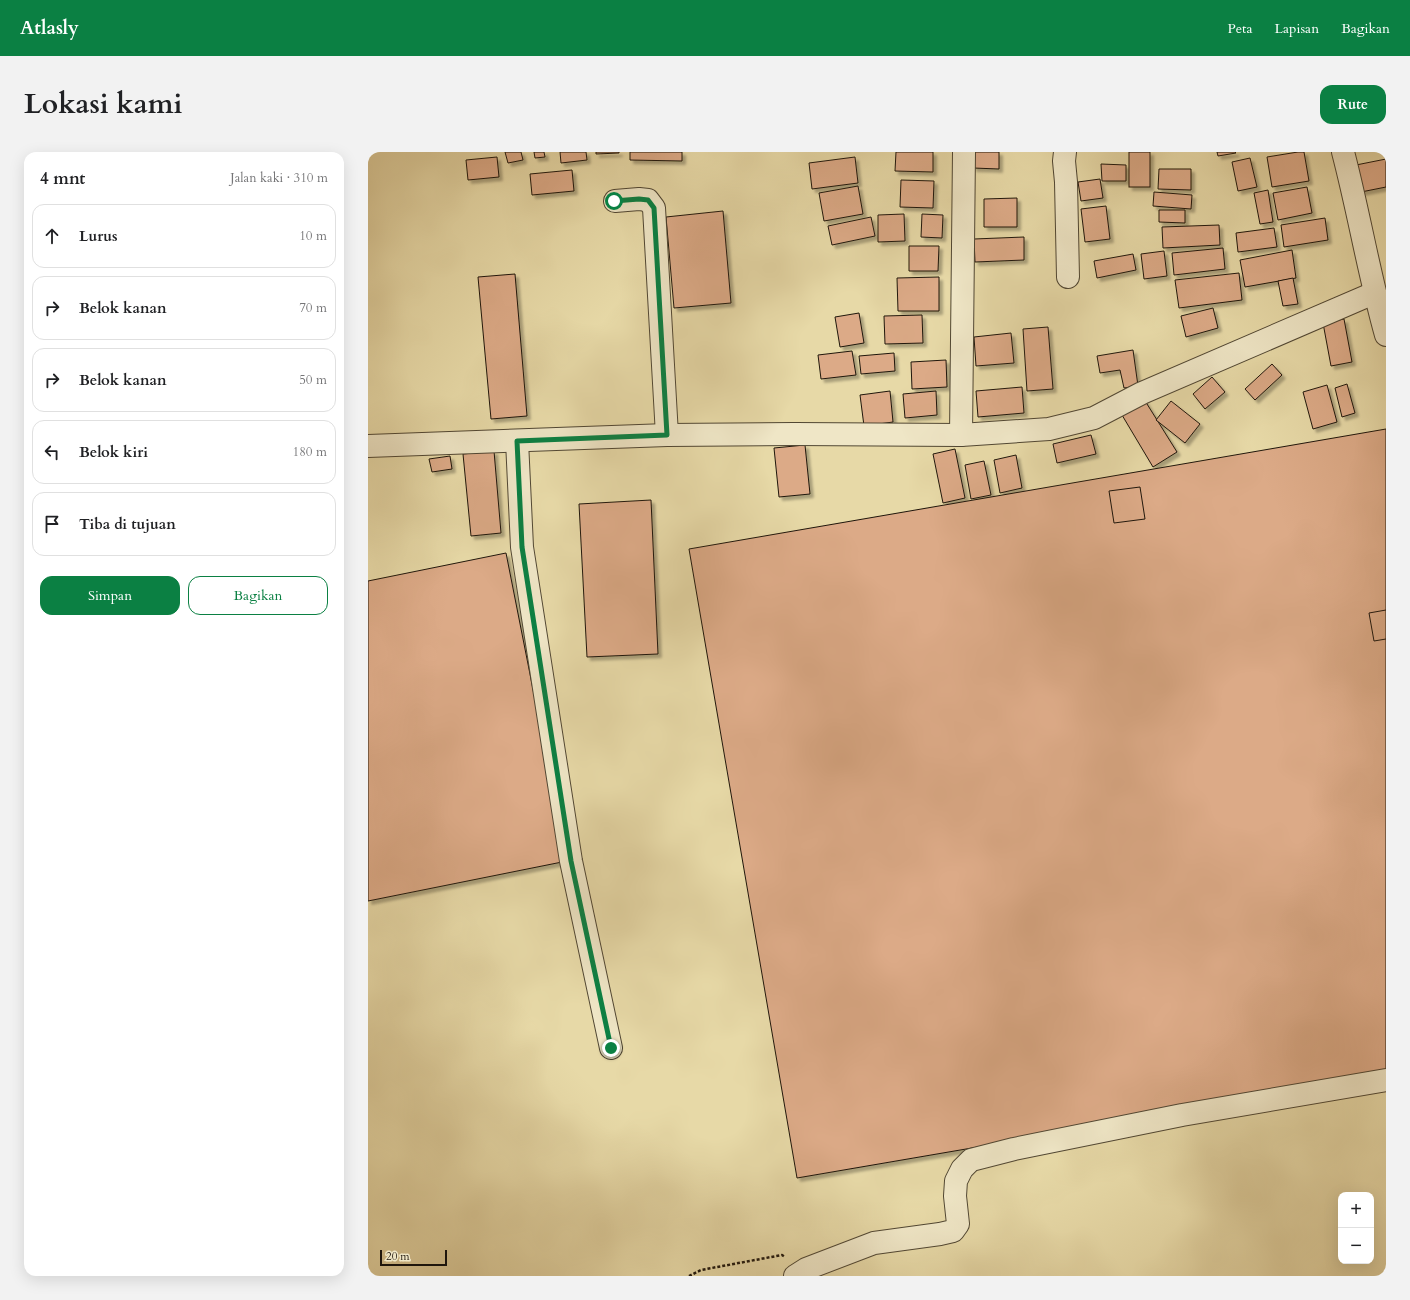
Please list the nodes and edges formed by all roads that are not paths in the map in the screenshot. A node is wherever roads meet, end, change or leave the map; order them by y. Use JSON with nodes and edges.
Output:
{"nodes":[{"id":1,"x":964,"y":152,"type":"edge"},
{"id":2,"x":1065,"y":152,"type":"edge"},
{"id":3,"x":1343,"y":152,"type":"edge"},
{"id":4,"x":614,"y":201,"type":"dead end"},
{"id":5,"x":1068,"y":277,"type":"dead end"},
{"id":6,"x":1374,"y":292,"type":"junction"},
{"id":7,"x":1386,"y":335,"type":"edge"},
{"id":8,"x":667,"y":435,"type":"junction"},
{"id":9,"x":961,"y":435,"type":"junction"},
{"id":10,"x":517,"y":441,"type":"junction"},
{"id":11,"x":368,"y":446,"type":"edge"},
{"id":12,"x":611,"y":1048,"type":"dead end"},
{"id":13,"x":1386,"y":1080,"type":"edge"},
{"id":14,"x":800,"y":1272,"type":"edge"}],
"edges":[{"from":1,"to":9,"type":"street"},
{"from":2,"to":5,"type":"street"},
{"from":3,"to":6,"type":"street"},
{"from":4,"to":8,"type":"street"},
{"from":6,"to":7,"type":"street"},
{"from":6,"to":9,"type":"street"},
{"from":8,"to":9,"type":"street"},
{"from":8,"to":10,"type":"street"},
{"from":10,"to":11,"type":"street"},
{"from":10,"to":12,"type":"street"},
{"from":13,"to":14,"type":"street"}]}
